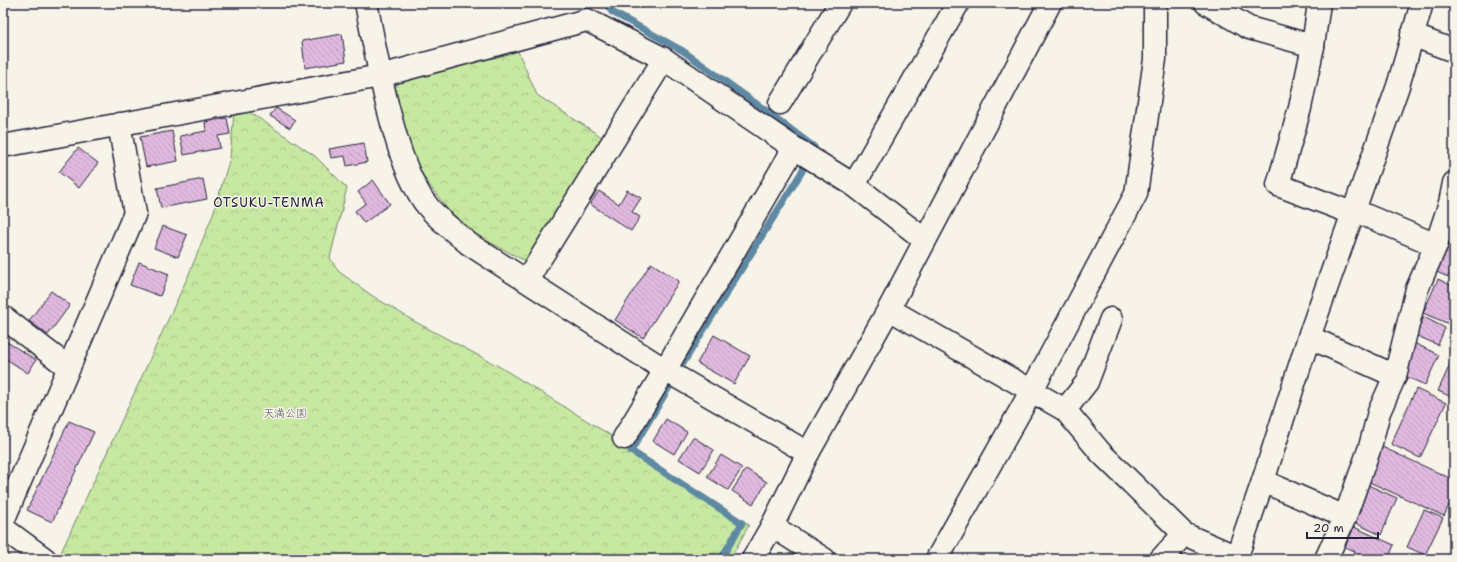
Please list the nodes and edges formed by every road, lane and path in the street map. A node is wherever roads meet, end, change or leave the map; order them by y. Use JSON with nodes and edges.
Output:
{"nodes":[{"id":1,"x":366,"y":3,"type":"edge"},
{"id":2,"x":840,"y":3,"type":"edge"},
{"id":3,"x":958,"y":3,"type":"edge"},
{"id":4,"x":1050,"y":3,"type":"edge"},
{"id":5,"x":1155,"y":3,"type":"edge"},
{"id":6,"x":1206,"y":3,"type":"edge"},
{"id":7,"x":1319,"y":3,"type":"edge"},
{"id":8,"x":1422,"y":3,"type":"edge"},
{"id":9,"x":1412,"y":36,"type":"junction"},
{"id":10,"x":1313,"y":46,"type":"junction"},
{"id":11,"x":1454,"y":51,"type":"edge"},
{"id":12,"x":664,"y":59,"type":"junction"},
{"id":13,"x":380,"y":76,"type":"junction"},
{"id":14,"x":780,"y":103,"type":"dead end"},
{"id":15,"x":119,"y":124,"type":"junction"},
{"id":16,"x":3,"y":146,"type":"edge"},
{"id":17,"x":794,"y":148,"type":"junction"},
{"id":18,"x":1454,"y":183,"type":"edge"},
{"id":19,"x":854,"y":185,"type":"junction"},
{"id":20,"x":1352,"y":212,"type":"junction"},
{"id":21,"x":925,"y":240,"type":"junction"},
{"id":22,"x":1436,"y":245,"type":"junction"},
{"id":23,"x":526,"y":280,"type":"junction"},
{"id":24,"x":889,"y":309,"type":"junction"},
{"id":25,"x":3,"y":317,"type":"edge"},
{"id":26,"x":1111,"y":319,"type":"dead end"},
{"id":27,"x":1309,"y":337,"type":"junction"},
{"id":28,"x":69,"y":368,"type":"junction"},
{"id":29,"x":665,"y":370,"type":"junction"},
{"id":30,"x":1395,"y":376,"type":"junction"},
{"id":31,"x":1032,"y":390,"type":"junction"},
{"id":32,"x":1065,"y":410,"type":"junction"},
{"id":33,"x":624,"y":438,"type":"dead end"},
{"id":34,"x":808,"y":453,"type":"junction"},
{"id":35,"x":1263,"y":481,"type":"junction"},
{"id":36,"x":1345,"y":517,"type":"junction"},
{"id":37,"x":3,"y":521,"type":"edge"},
{"id":38,"x":772,"y":526,"type":"junction"},
{"id":39,"x":3,"y":528,"type":"edge"},
{"id":40,"x":1184,"y":534,"type":"junction"},
{"id":41,"x":1237,"y":558,"type":"edge"},
{"id":42,"x":45,"y":559,"type":"edge"},
{"id":43,"x":753,"y":559,"type":"edge"},
{"id":44,"x":824,"y":559,"type":"edge"},
{"id":45,"x":937,"y":559,"type":"edge"},
{"id":46,"x":1160,"y":559,"type":"edge"},
{"id":47,"x":1326,"y":559,"type":"edge"}],
"edges":[{"from":1,"to":13,"type":"street"},
{"from":2,"to":14,"type":"street"},
{"from":3,"to":19,"type":"street"},
{"from":4,"to":21,"type":"street"},
{"from":5,"to":31,"type":"street"},
{"from":6,"to":10,"type":"street"},
{"from":7,"to":10,"type":"street"},
{"from":8,"to":9,"type":"street"},
{"from":9,"to":11,"type":"street"},
{"from":9,"to":20,"type":"street"},
{"from":10,"to":20,"type":"street"},
{"from":12,"to":13,"type":"street"},
{"from":12,"to":17,"type":"street"},
{"from":12,"to":23,"type":"street"},
{"from":13,"to":15,"type":"street"},
{"from":13,"to":23,"type":"street"},
{"from":15,"to":16,"type":"street"},
{"from":15,"to":28,"type":"street"},
{"from":17,"to":19,"type":"street"},
{"from":17,"to":29,"type":"street"},
{"from":18,"to":22,"type":"street"},
{"from":19,"to":21,"type":"street"},
{"from":20,"to":22,"type":"street"},
{"from":20,"to":27,"type":"street"},
{"from":21,"to":24,"type":"street"},
{"from":22,"to":30,"type":"street"},
{"from":23,"to":29,"type":"street"},
{"from":24,"to":31,"type":"street"},
{"from":24,"to":34,"type":"street"},
{"from":25,"to":28,"type":"street"},
{"from":26,"to":32,"type":"street"},
{"from":27,"to":30,"type":"street"},
{"from":27,"to":35,"type":"street"},
{"from":28,"to":37,"type":"street"},
{"from":29,"to":33,"type":"street"},
{"from":29,"to":34,"type":"street"},
{"from":30,"to":36,"type":"street"},
{"from":31,"to":32,"type":"street"},
{"from":31,"to":45,"type":"street"},
{"from":32,"to":40,"type":"street"},
{"from":34,"to":38,"type":"street"},
{"from":35,"to":36,"type":"street"},
{"from":35,"to":41,"type":"street"},
{"from":36,"to":47,"type":"street"},
{"from":38,"to":43,"type":"street"},
{"from":38,"to":44,"type":"street"},
{"from":39,"to":42,"type":"street"},
{"from":40,"to":41,"type":"street"},
{"from":40,"to":46,"type":"street"}]}
